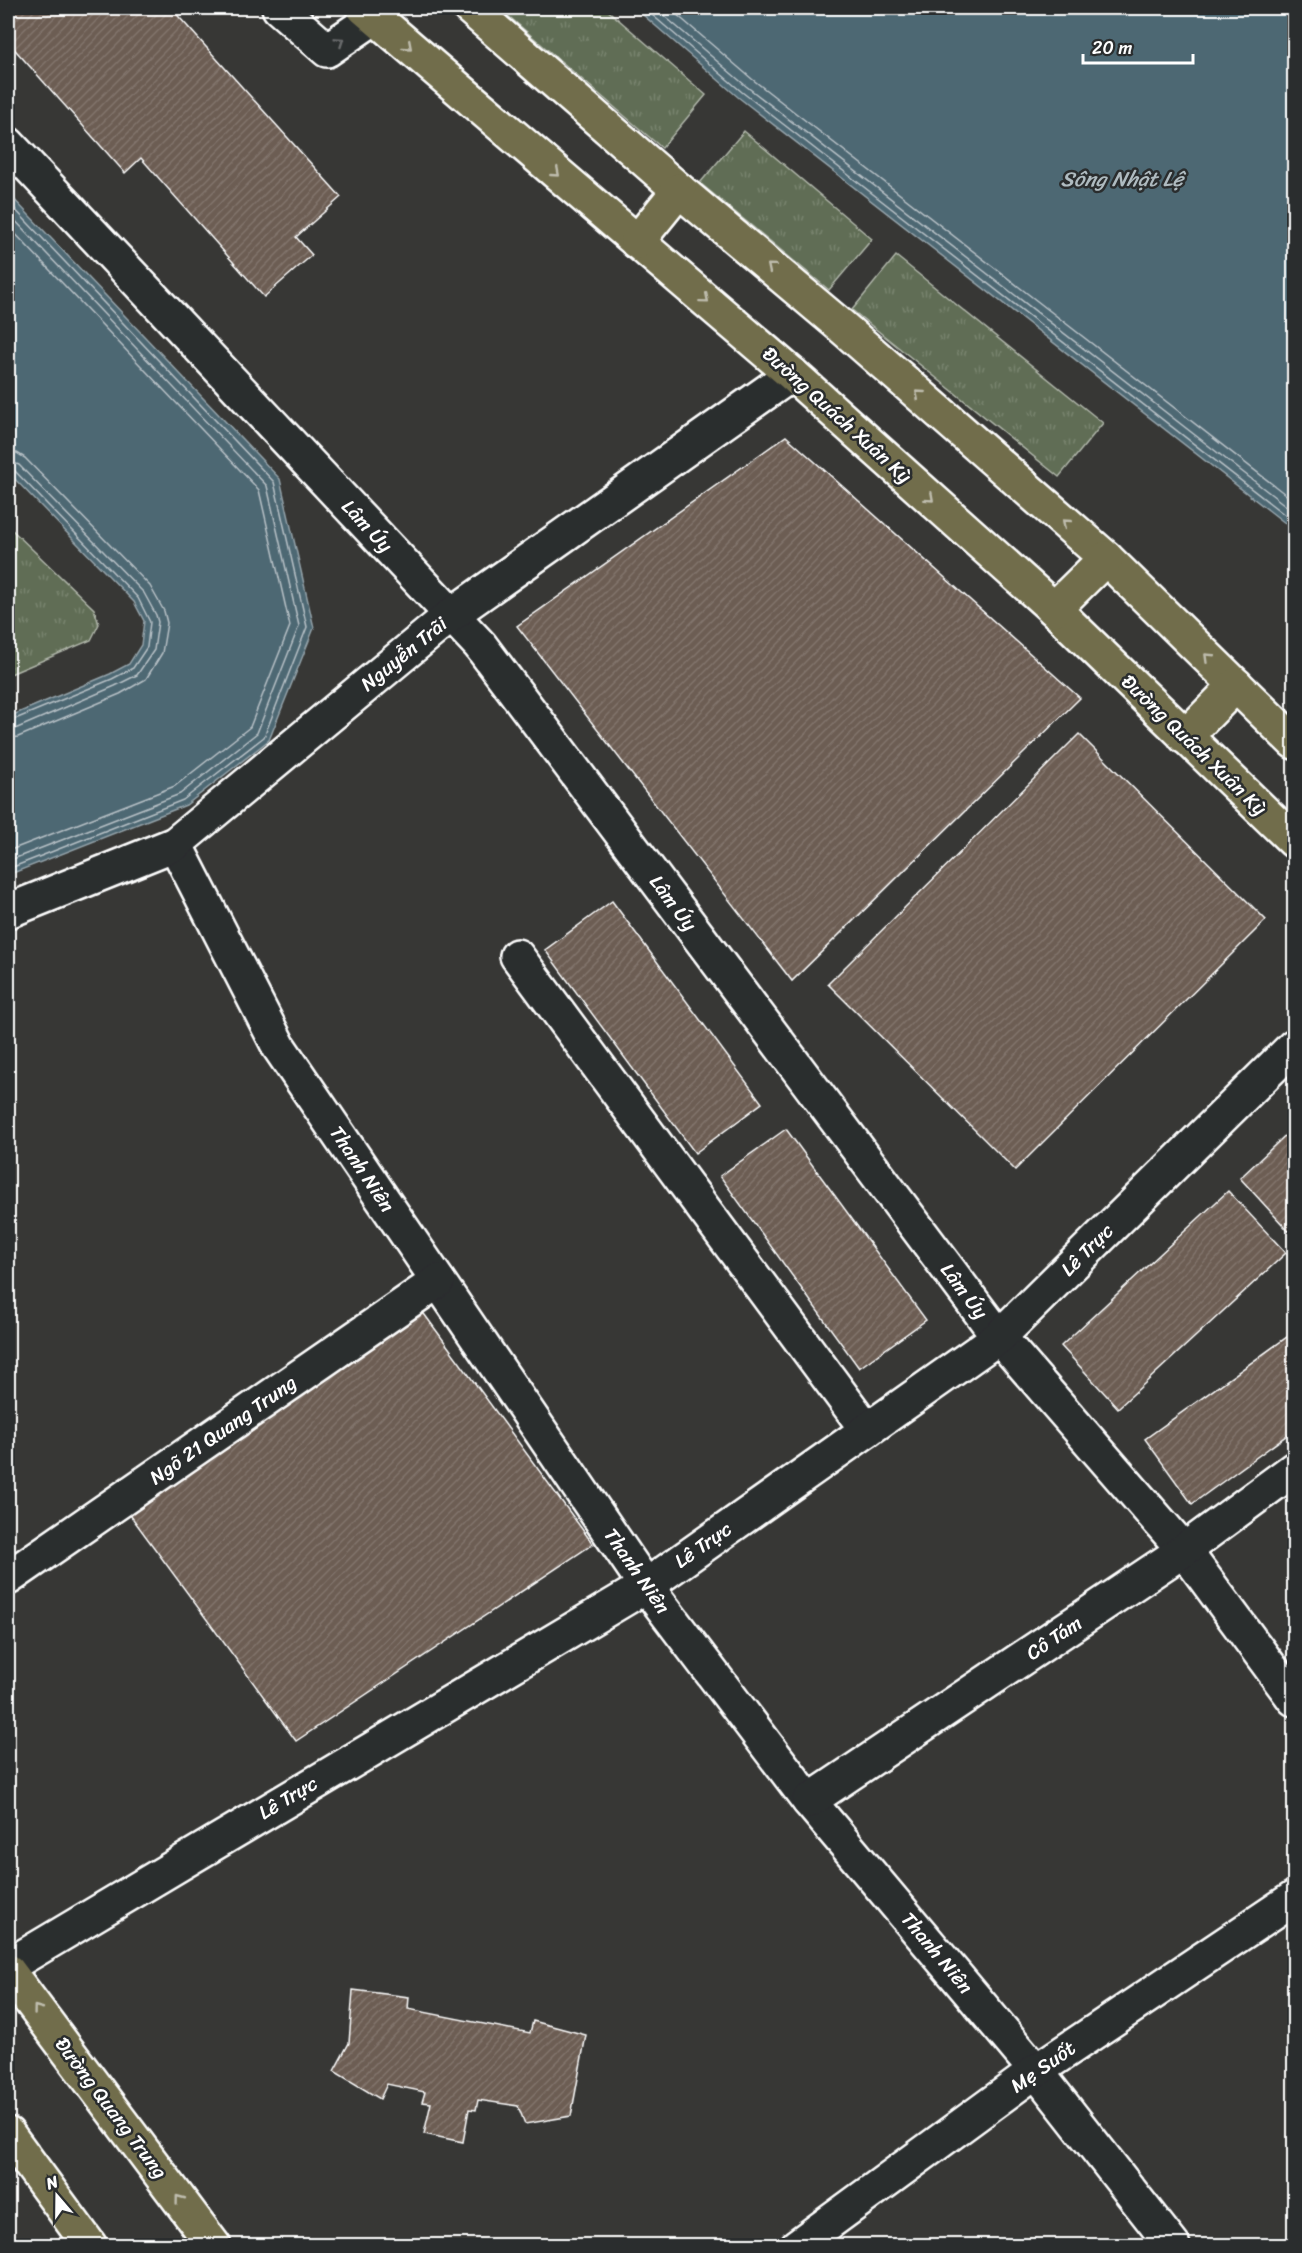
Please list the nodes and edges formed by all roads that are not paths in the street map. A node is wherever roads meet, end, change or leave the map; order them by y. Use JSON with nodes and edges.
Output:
{"nodes":[{"id":1,"x":279,"y":8,"type":"edge"},
{"id":2,"x":470,"y":8,"type":"edge"},
{"id":3,"x":370,"y":12,"type":"edge"},
{"id":4,"x":8,"y":144,"type":"edge"},
{"id":5,"x":679,"y":190,"type":"junction"},
{"id":6,"x":637,"y":242,"type":"junction"},
{"id":7,"x":792,"y":374,"type":"junction"},
{"id":8,"x":1106,"y":558,"type":"junction"},
{"id":9,"x":1054,"y":609,"type":"junction"},
{"id":10,"x":451,"y":615,"type":"junction"},
{"id":11,"x":1236,"y":685,"type":"junction"},
{"id":12,"x":1185,"y":737,"type":"junction"},
{"id":13,"x":1294,"y":742,"type":"edge"},
{"id":14,"x":1294,"y":841,"type":"edge"},
{"id":15,"x":175,"y":844,"type":"junction"},
{"id":16,"x":8,"y":911,"type":"edge"},
{"id":17,"x":517,"y":956,"type":"dead end"},
{"id":18,"x":1294,"y":1046,"type":"edge"},
{"id":19,"x":438,"y":1281,"type":"junction"},
{"id":20,"x":999,"y":1337,"type":"junction"},
{"id":21,"x":867,"y":1430,"type":"junction"},
{"id":22,"x":1294,"y":1469,"type":"edge"},
{"id":23,"x":1184,"y":1550,"type":"junction"},
{"id":24,"x":8,"y":1578,"type":"edge"},
{"id":25,"x":646,"y":1586,"type":"junction"},
{"id":26,"x":1294,"y":1699,"type":"edge"},
{"id":27,"x":809,"y":1801,"type":"junction"},
{"id":28,"x":1294,"y":1898,"type":"edge"},
{"id":29,"x":8,"y":1966,"type":"edge"},
{"id":30,"x":8,"y":1971,"type":"edge"},
{"id":31,"x":1036,"y":2071,"type":"junction"},
{"id":32,"x":8,"y":2134,"type":"edge"},
{"id":33,"x":90,"y":2246,"type":"edge"},
{"id":34,"x":214,"y":2246,"type":"edge"},
{"id":35,"x":797,"y":2246,"type":"edge"},
{"id":36,"x":1173,"y":2246,"type":"edge"}],
"edges":[{"from":1,"to":3,"type":"street","one_way":true},
{"from":2,"to":5,"type":"main road"},
{"from":3,"to":6,"type":"main road","name":"Đường Quách Xuân Kỳ","one_way":true},
{"from":4,"to":10,"type":"street","name":"Lâm Úy"},
{"from":5,"to":6,"type":"main road"},
{"from":8,"to":5,"type":"main road","one_way":true},
{"from":6,"to":7,"type":"main road","name":"Đường Quách Xuân Kỳ","one_way":true},
{"from":7,"to":9,"type":"main road","name":"Đường Quách Xuân Kỳ","one_way":true},
{"from":7,"to":10,"type":"street","name":"Nguyễn Trãi"},
{"from":8,"to":9,"type":"main road"},
{"from":11,"to":8,"type":"main road","one_way":true},
{"from":9,"to":12,"type":"main road","name":"Đường Quách Xuân Kỳ"},
{"from":10,"to":15,"type":"street","name":"Nguyễn Trãi"},
{"from":10,"to":20,"type":"street","name":"Lâm Úy"},
{"from":11,"to":12,"type":"main road"},
{"from":11,"to":13,"type":"main road"},
{"from":12,"to":14,"type":"main road","name":"Đường Quách Xuân Kỳ"},
{"from":15,"to":16,"type":"street","name":"Nguyễn Trãi"},
{"from":15,"to":19,"type":"street","name":"Thanh Niên"},
{"from":17,"to":21,"type":"street"},
{"from":18,"to":20,"type":"street","name":"Lê Trực"},
{"from":19,"to":24,"type":"street","name":"Ngõ 21 Quang Trung"},
{"from":19,"to":25,"type":"street","name":"Thanh Niên"},
{"from":20,"to":21,"type":"street","name":"Lê Trực"},
{"from":20,"to":23,"type":"street","name":"Lâm Úy"},
{"from":21,"to":25,"type":"street","name":"Lê Trực"},
{"from":22,"to":23,"type":"street","name":"Cô Tám"},
{"from":23,"to":26,"type":"street","name":"Lâm Úy"},
{"from":23,"to":27,"type":"street","name":"Cô Tám"},
{"from":25,"to":27,"type":"street","name":"Thanh Niên"},
{"from":25,"to":29,"type":"street","name":"Lê Trực"},
{"from":27,"to":31,"type":"street","name":"Thanh Niên"},
{"from":28,"to":31,"type":"street","name":"Mẹ Suốt"},
{"from":34,"to":30,"type":"main road","name":"Đường Quang Trung","one_way":true},
{"from":31,"to":35,"type":"street","name":"Mẹ Suốt"},
{"from":31,"to":36,"type":"street","name":"Thanh Niên"},
{"from":32,"to":33,"type":"main road"}]}
